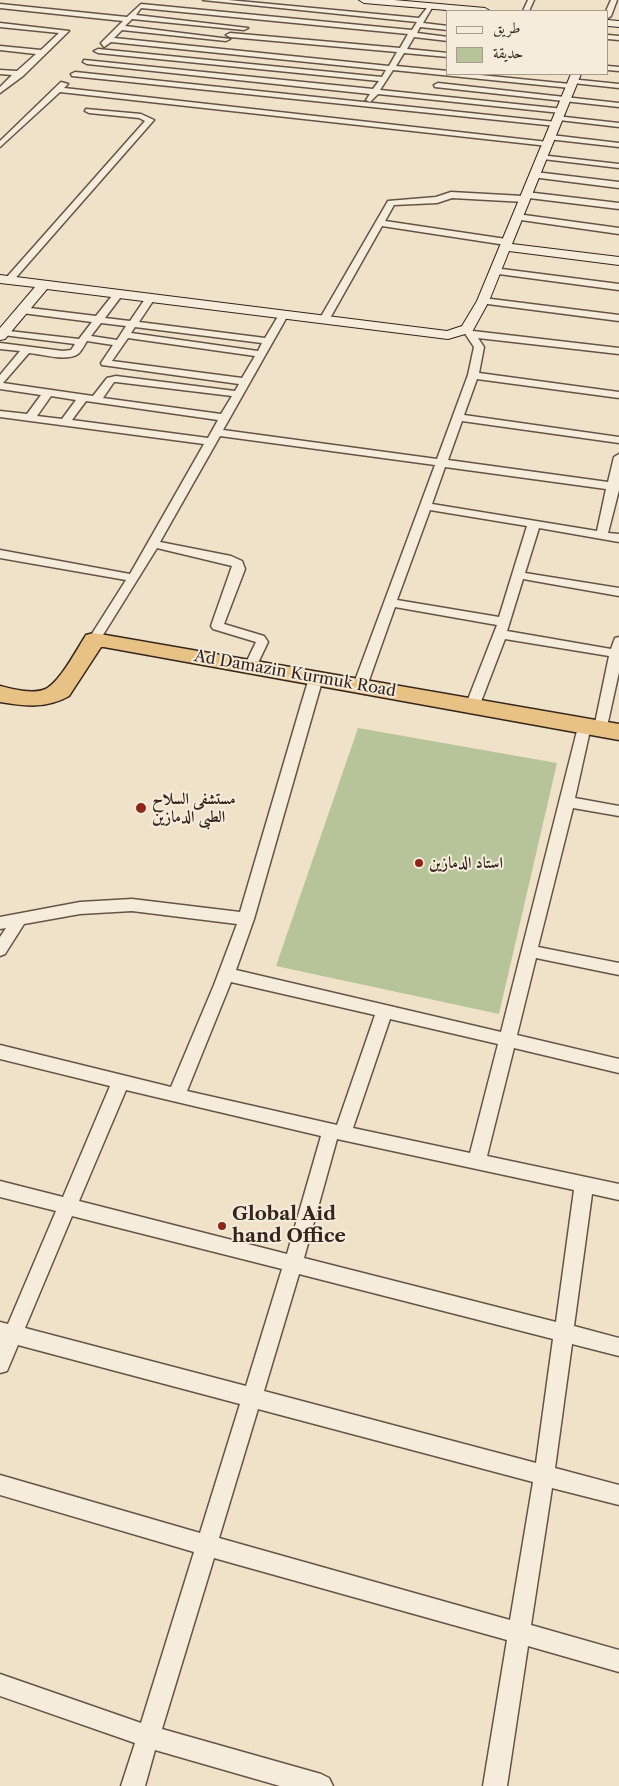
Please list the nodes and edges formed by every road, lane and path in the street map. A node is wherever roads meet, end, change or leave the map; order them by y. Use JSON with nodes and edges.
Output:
{"nodes":[{"id":1,"x":30,"y":0,"type":"edge"},
{"id":2,"x":133,"y":0,"type":"edge"},
{"id":3,"x":206,"y":0,"type":"edge"},
{"id":4,"x":364,"y":0,"type":"edge"},
{"id":5,"x":614,"y":0,"type":"edge"},
{"id":6,"x":374,"y":1,"type":"edge"},
{"id":7,"x":258,"y":2,"type":"edge"},
{"id":8,"x":414,"y":2,"type":"edge"},
{"id":9,"x":143,"y":4,"type":"edge"},
{"id":10,"x":0,"y":6,"type":"edge"},
{"id":11,"x":430,"y":6,"type":"junction"},
{"id":12,"x":20,"y":8,"type":"junction"},
{"id":13,"x":128,"y":8,"type":"dead end"},
{"id":14,"x":475,"y":10,"type":"edge"},
{"id":15,"x":609,"y":13,"type":"edge"},
{"id":16,"x":12,"y":14,"type":"dead end"},
{"id":17,"x":364,"y":14,"type":"junction"},
{"id":18,"x":246,"y":16,"type":"junction"},
{"id":19,"x":130,"y":18,"type":"junction"},
{"id":20,"x":0,"y":20,"type":"edge"},
{"id":21,"x":0,"y":25,"type":"edge"},
{"id":22,"x":356,"y":26,"type":"junction"},
{"id":23,"x":236,"y":27,"type":"junction"},
{"id":24,"x":120,"y":28,"type":"junction"},
{"id":25,"x":416,"y":28,"type":"junction"},
{"id":26,"x":446,"y":28,"type":"edge"},
{"id":27,"x":228,"y":37,"type":"junction"},
{"id":28,"x":446,"y":38,"type":"edge"},
{"id":29,"x":109,"y":40,"type":"junction"},
{"id":30,"x":287,"y":40,"type":"junction"},
{"id":31,"x":345,"y":40,"type":"junction"},
{"id":32,"x":404,"y":47,"type":"junction"},
{"id":33,"x":0,"y":48,"type":"edge"},
{"id":34,"x":217,"y":50,"type":"junction"},
{"id":35,"x":98,"y":51,"type":"junction"},
{"id":36,"x":43,"y":52,"type":"junction"},
{"id":37,"x":446,"y":55,"type":"edge"},
{"id":38,"x":276,"y":56,"type":"junction"},
{"id":39,"x":87,"y":62,"type":"junction"},
{"id":40,"x":206,"y":62,"type":"junction"},
{"id":41,"x":332,"y":62,"type":"junction"},
{"id":42,"x":266,"y":68,"type":"junction"},
{"id":43,"x":391,"y":68,"type":"junction"},
{"id":44,"x":446,"y":68,"type":"edge"},
{"id":45,"x":0,"y":72,"type":"edge"},
{"id":46,"x":196,"y":73,"type":"junction"},
{"id":47,"x":325,"y":73,"type":"junction"},
{"id":48,"x":443,"y":73,"type":"junction"},
{"id":49,"x":446,"y":73,"type":"edge"},
{"id":50,"x":20,"y":74,"type":"junction"},
{"id":51,"x":75,"y":74,"type":"junction"},
{"id":52,"x":482,"y":75,"type":"edge"},
{"id":53,"x":521,"y":77,"type":"edge"},
{"id":54,"x":257,"y":79,"type":"junction"},
{"id":55,"x":382,"y":79,"type":"junction"},
{"id":56,"x":573,"y":80,"type":"edge"},
{"id":57,"x":438,"y":85,"type":"junction"},
{"id":58,"x":316,"y":86,"type":"junction"},
{"id":59,"x":619,"y":86,"type":"edge"},
{"id":60,"x":58,"y":90,"type":"junction"},
{"id":61,"x":0,"y":92,"type":"edge"},
{"id":62,"x":375,"y":92,"type":"junction"},
{"id":63,"x":514,"y":93,"type":"junction"},
{"id":64,"x":177,"y":94,"type":"junction"},
{"id":65,"x":432,"y":98,"type":"junction"},
{"id":66,"x":565,"y":99,"type":"junction"},
{"id":67,"x":239,"y":100,"type":"junction"},
{"id":68,"x":619,"y":105,"type":"edge"},
{"id":69,"x":508,"y":106,"type":"junction"},
{"id":70,"x":324,"y":110,"type":"junction"},
{"id":71,"x":418,"y":110,"type":"junction"},
{"id":72,"x":89,"y":111,"type":"dead end"},
{"id":73,"x":363,"y":114,"type":"junction"},
{"id":74,"x":558,"y":118,"type":"junction"},
{"id":75,"x":619,"y":124,"type":"edge"},
{"id":76,"x":391,"y":127,"type":"junction"},
{"id":77,"x":497,"y":128,"type":"junction"},
{"id":78,"x":549,"y":140,"type":"junction"},
{"id":79,"x":0,"y":145,"type":"edge"},
{"id":80,"x":619,"y":145,"type":"edge"},
{"id":81,"x":543,"y":157,"type":"junction"},
{"id":82,"x":619,"y":166,"type":"edge"},
{"id":83,"x":535,"y":175,"type":"junction"},
{"id":84,"x":619,"y":184,"type":"edge"},
{"id":85,"x":526,"y":197,"type":"junction"},
{"id":86,"x":619,"y":206,"type":"edge"},
{"id":87,"x":517,"y":217,"type":"junction"},
{"id":88,"x":380,"y":223,"type":"junction"},
{"id":89,"x":619,"y":230,"type":"edge"},
{"id":90,"x":506,"y":244,"type":"junction"},
{"id":91,"x":619,"y":261,"type":"edge"},
{"id":92,"x":494,"y":271,"type":"junction"},
{"id":93,"x":5,"y":280,"type":"edge"},
{"id":94,"x":43,"y":285,"type":"junction"},
{"id":95,"x":619,"y":287,"type":"edge"},
{"id":96,"x":118,"y":294,"type":"junction"},
{"id":97,"x":150,"y":298,"type":"junction"},
{"id":98,"x":483,"y":301,"type":"junction"},
{"id":99,"x":22,"y":310,"type":"junction"},
{"id":100,"x":283,"y":315,"type":"junction"},
{"id":101,"x":619,"y":318,"type":"edge"},
{"id":102,"x":99,"y":319,"type":"junction"},
{"id":103,"x":324,"y":320,"type":"junction"},
{"id":104,"x":132,"y":324,"type":"junction"},
{"id":105,"x":469,"y":332,"type":"junction"},
{"id":106,"x":2,"y":334,"type":"edge"},
{"id":107,"x":122,"y":339,"type":"junction"},
{"id":108,"x":83,"y":340,"type":"junction"},
{"id":109,"x":268,"y":341,"type":"junction"},
{"id":110,"x":0,"y":346,"type":"edge"},
{"id":111,"x":27,"y":349,"type":"junction"},
{"id":112,"x":619,"y":351,"type":"edge"},
{"id":113,"x":261,"y":354,"type":"junction"},
{"id":114,"x":160,"y":370,"type":"junction"},
{"id":115,"x":473,"y":374,"type":"junction"},
{"id":116,"x":0,"y":381,"type":"edge"},
{"id":117,"x":245,"y":382,"type":"junction"},
{"id":118,"x":150,"y":383,"type":"junction"},
{"id":119,"x":0,"y":386,"type":"edge"},
{"id":120,"x":48,"y":393,"type":"junction"},
{"id":121,"x":238,"y":394,"type":"junction"},
{"id":122,"x":619,"y":395,"type":"edge"},
{"id":123,"x":83,"y":398,"type":"junction"},
{"id":124,"x":177,"y":399,"type":"junction"},
{"id":125,"x":96,"y":400,"type":"junction"},
{"id":126,"x":0,"y":414,"type":"edge"},
{"id":127,"x":458,"y":417,"type":"junction"},
{"id":128,"x":30,"y":418,"type":"junction"},
{"id":129,"x":224,"y":418,"type":"junction"},
{"id":130,"x":66,"y":423,"type":"junction"},
{"id":131,"x":214,"y":437,"type":"junction"},
{"id":132,"x":619,"y":440,"type":"edge"},
{"id":133,"x":619,"y":457,"type":"edge"},
{"id":134,"x":443,"y":462,"type":"junction"},
{"id":135,"x":615,"y":487,"type":"edge"},
{"id":136,"x":426,"y":506,"type":"junction"},
{"id":137,"x":534,"y":524,"type":"junction"},
{"id":138,"x":602,"y":535,"type":"junction"},
{"id":139,"x":619,"y":538,"type":"edge"},
{"id":140,"x":153,"y":544,"type":"junction"},
{"id":141,"x":0,"y":554,"type":"edge"},
{"id":142,"x":518,"y":575,"type":"junction"},
{"id":143,"x":134,"y":578,"type":"junction"},
{"id":144,"x":619,"y":592,"type":"edge"},
{"id":145,"x":392,"y":603,"type":"junction"},
{"id":146,"x":502,"y":628,"type":"junction"},
{"id":147,"x":94,"y":640,"type":"junction"},
{"id":148,"x":618,"y":649,"type":"edge"},
{"id":149,"x":251,"y":666,"type":"junction"},
{"id":150,"x":316,"y":678,"type":"junction"},
{"id":151,"x":360,"y":686,"type":"junction"},
{"id":152,"x":0,"y":694,"type":"edge"},
{"id":153,"x":472,"y":707,"type":"junction"},
{"id":154,"x":601,"y":729,"type":"edge"},
{"id":155,"x":568,"y":802,"type":"junction"},
{"id":156,"x":619,"y":811,"type":"edge"},
{"id":157,"x":19,"y":919,"type":"junction"},
{"id":158,"x":246,"y":919,"type":"junction"},
{"id":159,"x":0,"y":923,"type":"edge"},
{"id":160,"x":0,"y":950,"type":"edge"},
{"id":161,"x":530,"y":950,"type":"junction"},
{"id":162,"x":619,"y":969,"type":"edge"},
{"id":163,"x":226,"y":974,"type":"junction"},
{"id":164,"x":385,"y":1010,"type":"junction"},
{"id":165,"x":508,"y":1038,"type":"junction"},
{"id":166,"x":0,"y":1052,"type":"edge"},
{"id":167,"x":619,"y":1066,"type":"edge"},
{"id":168,"x":121,"y":1081,"type":"junction"},
{"id":169,"x":177,"y":1094,"type":"junction"},
{"id":170,"x":337,"y":1132,"type":"junction"},
{"id":171,"x":477,"y":1161,"type":"junction"},
{"id":172,"x":584,"y":1184,"type":"junction"},
{"id":173,"x":0,"y":1188,"type":"edge"},
{"id":174,"x":619,"y":1192,"type":"edge"},
{"id":175,"x":66,"y":1205,"type":"junction"},
{"id":176,"x":291,"y":1264,"type":"junction"},
{"id":177,"x":6,"y":1332,"type":"edge"},
{"id":178,"x":563,"y":1332,"type":"junction"},
{"id":179,"x":619,"y":1347,"type":"edge"},
{"id":180,"x":0,"y":1364,"type":"edge"},
{"id":181,"x":250,"y":1398,"type":"junction"},
{"id":182,"x":544,"y":1476,"type":"junction"},
{"id":183,"x":0,"y":1485,"type":"edge"},
{"id":184,"x":619,"y":1495,"type":"edge"},
{"id":185,"x":206,"y":1544,"type":"junction"},
{"id":186,"x":520,"y":1632,"type":"junction"},
{"id":187,"x":619,"y":1661,"type":"edge"},
{"id":188,"x":0,"y":1686,"type":"edge"},
{"id":189,"x":149,"y":1736,"type":"junction"},
{"id":190,"x":133,"y":1786,"type":"edge"},
{"id":191,"x":321,"y":1786,"type":"edge"},
{"id":192,"x":495,"y":1786,"type":"edge"}],
"edges":[{"from":1,"to":12,"type":"street"},
{"from":2,"to":9,"type":"street"},
{"from":3,"to":7,"type":"street"},
{"from":4,"to":6,"type":"street"},
{"from":5,"to":15,"type":"street"},
{"from":6,"to":8,"type":"street"},
{"from":6,"to":17,"type":"street"},
{"from":7,"to":17,"type":"street"},
{"from":7,"to":18,"type":"street"},
{"from":8,"to":11,"type":"street"},
{"from":9,"to":13,"type":"street"},
{"from":9,"to":18,"type":"street"},
{"from":9,"to":19,"type":"street"},
{"from":10,"to":12,"type":"street"},
{"from":11,"to":14,"type":"street"},
{"from":11,"to":25,"type":"street"},
{"from":12,"to":16,"type":"street"},
{"from":12,"to":19,"type":"street"},
{"from":17,"to":22,"type":"street"},
{"from":17,"to":25,"type":"street"},
{"from":18,"to":22,"type":"street"},
{"from":18,"to":23,"type":"street"},
{"from":19,"to":23,"type":"street"},
{"from":19,"to":24,"type":"street"},
{"from":20,"to":21,"type":"street"},
{"from":21,"to":36,"type":"street"},
{"from":22,"to":25,"type":"street"},
{"from":22,"to":31,"type":"street"},
{"from":23,"to":27,"type":"street"},
{"from":23,"to":31,"type":"street"},
{"from":24,"to":27,"type":"street"},
{"from":24,"to":29,"type":"street"},
{"from":25,"to":26,"type":"street"},
{"from":25,"to":28,"type":"street"},
{"from":25,"to":32,"type":"street"},
{"from":27,"to":30,"type":"street"},
{"from":27,"to":34,"type":"street"},
{"from":29,"to":34,"type":"street"},
{"from":29,"to":35,"type":"street"},
{"from":30,"to":31,"type":"street"},
{"from":30,"to":38,"type":"street"},
{"from":31,"to":32,"type":"street"},
{"from":31,"to":41,"type":"street"},
{"from":32,"to":37,"type":"street"},
{"from":32,"to":43,"type":"street"},
{"from":33,"to":36,"type":"street"},
{"from":34,"to":38,"type":"street"},
{"from":34,"to":40,"type":"street"},
{"from":35,"to":39,"type":"street"},
{"from":35,"to":40,"type":"street"},
{"from":36,"to":50,"type":"street"},
{"from":38,"to":41,"type":"street"},
{"from":38,"to":42,"type":"street"},
{"from":39,"to":46,"type":"street"},
{"from":39,"to":51,"type":"street"},
{"from":40,"to":42,"type":"street"},
{"from":40,"to":46,"type":"street"},
{"from":41,"to":43,"type":"street"},
{"from":41,"to":47,"type":"street"},
{"from":42,"to":47,"type":"street"},
{"from":42,"to":54,"type":"street"},
{"from":43,"to":48,"type":"street"},
{"from":43,"to":55,"type":"street"},
{"from":44,"to":48,"type":"street"},
{"from":45,"to":50,"type":"street"},
{"from":46,"to":54,"type":"street"},
{"from":46,"to":64,"type":"street"},
{"from":47,"to":55,"type":"street"},
{"from":47,"to":58,"type":"street"},
{"from":48,"to":49,"type":"street"},
{"from":48,"to":57,"type":"street"},
{"from":50,"to":61,"type":"street"},
{"from":51,"to":60,"type":"street"},
{"from":51,"to":64,"type":"street"},
{"from":52,"to":53,"type":"street"},
{"from":53,"to":56,"type":"street"},
{"from":53,"to":63,"type":"street"},
{"from":54,"to":58,"type":"street"},
{"from":54,"to":67,"type":"street"},
{"from":55,"to":62,"type":"street"},
{"from":56,"to":59,"type":"street"},
{"from":56,"to":66,"type":"street"},
{"from":57,"to":63,"type":"street"},
{"from":57,"to":65,"type":"street"},
{"from":58,"to":62,"type":"street"},
{"from":58,"to":70,"type":"street"},
{"from":60,"to":64,"type":"street"},
{"from":60,"to":79,"type":"street"},
{"from":62,"to":65,"type":"street"},
{"from":62,"to":73,"type":"street"},
{"from":63,"to":66,"type":"street"},
{"from":63,"to":69,"type":"street"},
{"from":64,"to":67,"type":"street"},
{"from":64,"to":67,"type":"street"},
{"from":65,"to":69,"type":"street"},
{"from":65,"to":71,"type":"street"},
{"from":66,"to":68,"type":"street"},
{"from":66,"to":74,"type":"street"},
{"from":67,"to":70,"type":"street"},
{"from":67,"to":70,"type":"street"},
{"from":69,"to":74,"type":"street"},
{"from":69,"to":77,"type":"street"},
{"from":70,"to":73,"type":"street"},
{"from":70,"to":73,"type":"street"},
{"from":71,"to":73,"type":"street"},
{"from":71,"to":76,"type":"street"},
{"from":71,"to":77,"type":"street"},
{"from":72,"to":93,"type":"street"},
{"from":73,"to":76,"type":"street"},
{"from":74,"to":75,"type":"street"},
{"from":74,"to":77,"type":"street"},
{"from":74,"to":78,"type":"street"},
{"from":76,"to":77,"type":"street"},
{"from":77,"to":78,"type":"street"},
{"from":78,"to":80,"type":"street"},
{"from":78,"to":81,"type":"street"},
{"from":81,"to":82,"type":"street"},
{"from":81,"to":83,"type":"street"},
{"from":83,"to":84,"type":"street"},
{"from":83,"to":85,"type":"street"},
{"from":85,"to":86,"type":"street"},
{"from":85,"to":87,"type":"street"},
{"from":85,"to":88,"type":"street"},
{"from":87,"to":89,"type":"street"},
{"from":87,"to":90,"type":"street"},
{"from":88,"to":90,"type":"street"},
{"from":88,"to":103,"type":"street"},
{"from":90,"to":91,"type":"street"},
{"from":90,"to":92,"type":"street"},
{"from":92,"to":95,"type":"street"},
{"from":92,"to":98,"type":"street"},
{"from":93,"to":94,"type":"street"},
{"from":94,"to":96,"type":"street"},
{"from":94,"to":99,"type":"street"},
{"from":96,"to":97,"type":"street"},
{"from":96,"to":102,"type":"street"},
{"from":97,"to":100,"type":"street"},
{"from":97,"to":104,"type":"street"},
{"from":98,"to":101,"type":"street"},
{"from":98,"to":105,"type":"street"},
{"from":99,"to":102,"type":"street"},
{"from":99,"to":106,"type":"street"},
{"from":100,"to":103,"type":"street"},
{"from":100,"to":109,"type":"street"},
{"from":102,"to":104,"type":"street"},
{"from":102,"to":108,"type":"street"},
{"from":103,"to":105,"type":"street"},
{"from":104,"to":107,"type":"street"},
{"from":104,"to":109,"type":"street"},
{"from":105,"to":112,"type":"street"},
{"from":105,"to":115,"type":"street"},
{"from":106,"to":108,"type":"street"},
{"from":107,"to":108,"type":"street"},
{"from":107,"to":113,"type":"street"},
{"from":107,"to":114,"type":"street"},
{"from":108,"to":111,"type":"street"},
{"from":109,"to":113,"type":"street"},
{"from":110,"to":111,"type":"street"},
{"from":111,"to":116,"type":"street"},
{"from":113,"to":117,"type":"street"},
{"from":114,"to":117,"type":"street"},
{"from":114,"to":118,"type":"street"},
{"from":115,"to":122,"type":"street"},
{"from":115,"to":127,"type":"street"},
{"from":117,"to":121,"type":"street"},
{"from":118,"to":124,"type":"street"},
{"from":118,"to":125,"type":"street"},
{"from":119,"to":120,"type":"street"},
{"from":120,"to":123,"type":"street"},
{"from":120,"to":128,"type":"street"},
{"from":121,"to":124,"type":"street"},
{"from":121,"to":129,"type":"street"},
{"from":123,"to":125,"type":"street"},
{"from":123,"to":130,"type":"street"},
{"from":124,"to":125,"type":"street"},
{"from":124,"to":129,"type":"street"},
{"from":126,"to":128,"type":"street"},
{"from":127,"to":132,"type":"street"},
{"from":127,"to":134,"type":"street"},
{"from":128,"to":130,"type":"street"},
{"from":129,"to":131,"type":"street"},
{"from":130,"to":131,"type":"street"},
{"from":131,"to":134,"type":"street"},
{"from":131,"to":140,"type":"street"},
{"from":133,"to":135,"type":"street"},
{"from":134,"to":135,"type":"street"},
{"from":134,"to":136,"type":"street"},
{"from":135,"to":138,"type":"street"},
{"from":136,"to":137,"type":"street"},
{"from":136,"to":145,"type":"street"},
{"from":137,"to":138,"type":"street"},
{"from":137,"to":142,"type":"street"},
{"from":138,"to":139,"type":"street"},
{"from":140,"to":143,"type":"street"},
{"from":140,"to":149,"type":"street"},
{"from":141,"to":143,"type":"street"},
{"from":142,"to":144,"type":"street"},
{"from":142,"to":146,"type":"street"},
{"from":143,"to":147,"type":"street"},
{"from":145,"to":146,"type":"street"},
{"from":145,"to":151,"type":"street"},
{"from":146,"to":148,"type":"street"},
{"from":146,"to":153,"type":"street"},
{"from":147,"to":149,"type":"highway","name":"Ad Damazin Kurmuk Road"},
{"from":147,"to":152,"type":"highway"},
{"from":148,"to":154,"type":"street"},
{"from":149,"to":150,"type":"highway","name":"Ad Damazin Kurmuk Road"},
{"from":150,"to":151,"type":"highway","name":"Ad Damazin Kurmuk Road"},
{"from":150,"to":158,"type":"street"},
{"from":151,"to":153,"type":"highway","name":"Ad Damazin Kurmuk Road"},
{"from":153,"to":154,"type":"highway","name":"Ad Damazin Kurmuk Road"},
{"from":154,"to":155,"type":"street"},
{"from":155,"to":156,"type":"street"},
{"from":155,"to":161,"type":"street"},
{"from":157,"to":158,"type":"street"},
{"from":157,"to":159,"type":"street"},
{"from":157,"to":160,"type":"street"},
{"from":158,"to":163,"type":"street"},
{"from":161,"to":162,"type":"street"},
{"from":161,"to":165,"type":"street"},
{"from":163,"to":164,"type":"street"},
{"from":163,"to":169,"type":"street"},
{"from":164,"to":165,"type":"street"},
{"from":164,"to":170,"type":"street"},
{"from":165,"to":167,"type":"street"},
{"from":165,"to":171,"type":"street"},
{"from":166,"to":168,"type":"street"},
{"from":168,"to":169,"type":"street"},
{"from":168,"to":175,"type":"street"},
{"from":169,"to":170,"type":"street"},
{"from":170,"to":171,"type":"street"},
{"from":170,"to":176,"type":"street"},
{"from":171,"to":172,"type":"street"},
{"from":172,"to":174,"type":"street"},
{"from":172,"to":178,"type":"street"},
{"from":173,"to":175,"type":"street"},
{"from":175,"to":176,"type":"street"},
{"from":175,"to":177,"type":"street"},
{"from":176,"to":178,"type":"street"},
{"from":176,"to":181,"type":"street"},
{"from":177,"to":180,"type":"street"},
{"from":177,"to":181,"type":"street"},
{"from":178,"to":179,"type":"street"},
{"from":178,"to":182,"type":"street"},
{"from":181,"to":182,"type":"street"},
{"from":181,"to":185,"type":"street"},
{"from":182,"to":184,"type":"street"},
{"from":182,"to":186,"type":"street"},
{"from":183,"to":185,"type":"street"},
{"from":185,"to":186,"type":"street"},
{"from":185,"to":189,"type":"street"},
{"from":186,"to":187,"type":"street"},
{"from":186,"to":192,"type":"street"},
{"from":188,"to":189,"type":"street"},
{"from":189,"to":190,"type":"street"},
{"from":189,"to":191,"type":"street"}]}
